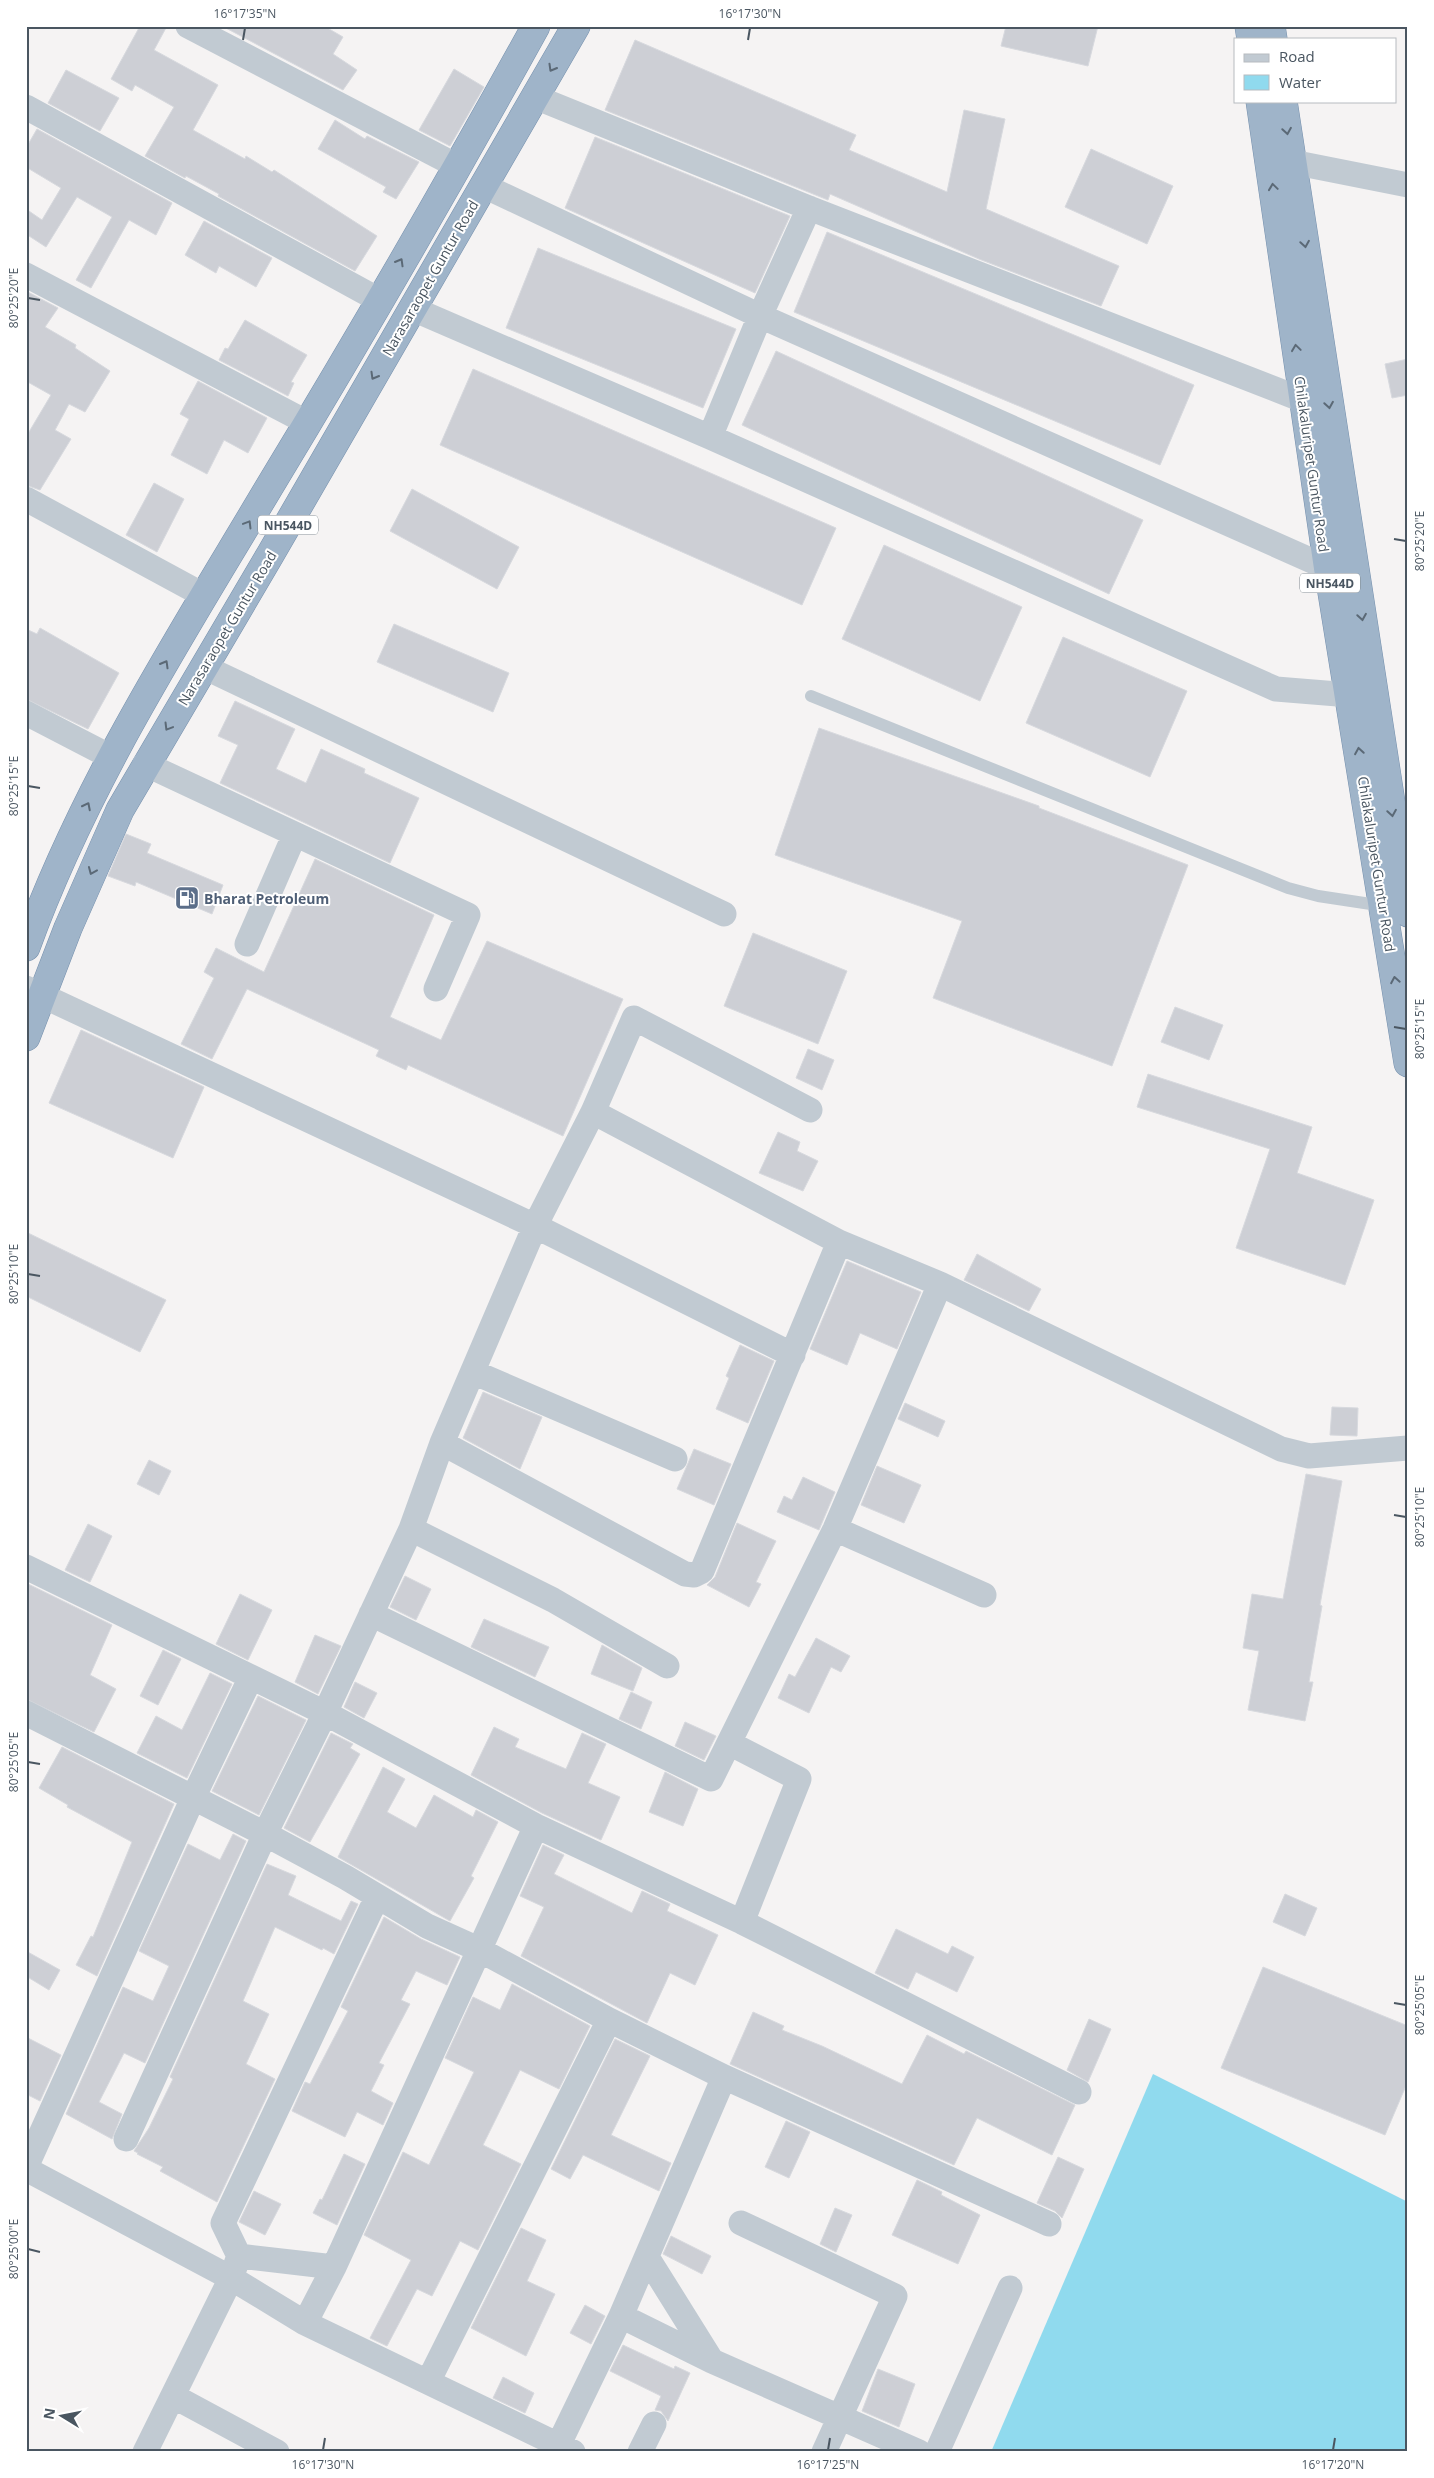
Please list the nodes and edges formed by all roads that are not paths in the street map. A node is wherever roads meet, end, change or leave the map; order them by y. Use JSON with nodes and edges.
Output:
{"nodes":[{"id":1,"x":188,"y":26,"type":"edge"},
{"id":2,"x":536,"y":26,"type":"edge"},
{"id":3,"x":576,"y":26,"type":"edge"},
{"id":4,"x":535,"y":97,"type":"junction"},
{"id":5,"x":1260,"y":102,"type":"edge"},
{"id":6,"x":1282,"y":102,"type":"edge"},
{"id":7,"x":26,"y":107,"type":"edge"},
{"id":8,"x":1292,"y":162,"type":"junction"},
{"id":9,"x":457,"y":166,"type":"junction"},
{"id":10,"x":1408,"y":185,"type":"edge"},
{"id":11,"x":484,"y":186,"type":"junction"},
{"id":12,"x":809,"y":208,"type":"junction"},
{"id":13,"x":26,"y":275,"type":"edge"},
{"id":14,"x":379,"y":300,"type":"junction"},
{"id":15,"x":413,"y":309,"type":"junction"},
{"id":16,"x":760,"y":316,"type":"junction"},
{"id":17,"x":1303,"y":400,"type":"junction"},
{"id":18,"x":308,"y":423,"type":"junction"},
{"id":19,"x":710,"y":437,"type":"junction"},
{"id":20,"x":26,"y":499,"type":"edge"},
{"id":21,"x":1328,"y":568,"type":"junction"},
{"id":22,"x":205,"y":596,"type":"junction"},
{"id":23,"x":204,"y":667,"type":"junction"},
{"id":24,"x":1362,"y":693,"type":"junction"},
{"id":25,"x":811,"y":696,"type":"dead end"},
{"id":26,"x":26,"y":713,"type":"edge"},
{"id":27,"x":111,"y":758,"type":"junction"},
{"id":28,"x":145,"y":764,"type":"junction"},
{"id":29,"x":294,"y":836,"type":"junction"},
{"id":30,"x":32,"y":910,"type":"edge"},
{"id":31,"x":1396,"y":910,"type":"edge"},
{"id":32,"x":724,"y":914,"type":"dead end"},
{"id":33,"x":247,"y":944,"type":"dead end"},
{"id":34,"x":26,"y":947,"type":"edge"},
{"id":35,"x":436,"y":989,"type":"dead end"},
{"id":36,"x":34,"y":992,"type":"edge"},
{"id":37,"x":26,"y":1037,"type":"edge"},
{"id":38,"x":1408,"y":1063,"type":"edge"},
{"id":39,"x":810,"y":1110,"type":"dead end"},
{"id":40,"x":593,"y":1112,"type":"junction"},
{"id":41,"x":535,"y":1226,"type":"junction"},
{"id":42,"x":839,"y":1242,"type":"junction"},
{"id":43,"x":940,"y":1284,"type":"junction"},
{"id":44,"x":793,"y":1355,"type":"junction"},
{"id":45,"x":473,"y":1372,"type":"junction"},
{"id":46,"x":442,"y":1443,"type":"junction"},
{"id":47,"x":1408,"y":1448,"type":"edge"},
{"id":48,"x":676,"y":1459,"type":"dead end"},
{"id":49,"x":412,"y":1529,"type":"junction"},
{"id":50,"x":836,"y":1529,"type":"junction"},
{"id":51,"x":26,"y":1567,"type":"edge"},
{"id":52,"x":984,"y":1595,"type":"dead end"},
{"id":53,"x":370,"y":1614,"type":"junction"},
{"id":54,"x":667,"y":1666,"type":"dead end"},
{"id":55,"x":251,"y":1676,"type":"junction"},
{"id":56,"x":26,"y":1713,"type":"edge"},
{"id":57,"x":326,"y":1713,"type":"junction"},
{"id":58,"x":729,"y":1743,"type":"junction"},
{"id":59,"x":193,"y":1798,"type":"junction"},
{"id":60,"x":536,"y":1826,"type":"junction"},
{"id":61,"x":265,"y":1834,"type":"junction"},
{"id":62,"x":377,"y":1898,"type":"junction"},
{"id":63,"x":742,"y":1922,"type":"junction"},
{"id":64,"x":478,"y":1950,"type":"junction"},
{"id":65,"x":608,"y":2020,"type":"junction"},
{"id":66,"x":724,"y":2077,"type":"junction"},
{"id":67,"x":1079,"y":2092,"type":"dead end"},
{"id":68,"x":126,"y":2139,"type":"dead end"},
{"id":69,"x":26,"y":2168,"type":"edge"},
{"id":70,"x":742,"y":2223,"type":"dead end"},
{"id":71,"x":1049,"y":2224,"type":"dead end"},
{"id":72,"x":647,"y":2257,"type":"junction"},
{"id":73,"x":235,"y":2267,"type":"junction"},
{"id":74,"x":334,"y":2267,"type":"junction"},
{"id":75,"x":1010,"y":2288,"type":"dead end"},
{"id":76,"x":621,"y":2316,"type":"junction"},
{"id":77,"x":305,"y":2323,"type":"junction"},
{"id":78,"x":712,"y":2361,"type":"junction"},
{"id":79,"x":428,"y":2382,"type":"junction"},
{"id":80,"x":173,"y":2396,"type":"junction"},
{"id":81,"x":839,"y":2418,"type":"junction"},
{"id":82,"x":654,"y":2424,"type":"dead end"},
{"id":83,"x":562,"y":2449,"type":"edge"},
{"id":84,"x":145,"y":2452,"type":"edge"},
{"id":85,"x":277,"y":2452,"type":"edge"},
{"id":86,"x":640,"y":2452,"type":"edge"},
{"id":87,"x":824,"y":2452,"type":"edge"},
{"id":88,"x":919,"y":2452,"type":"edge"},
{"id":89,"x":937,"y":2452,"type":"edge"}],
"edges":[{"from":1,"to":9,"type":"street"},
{"from":2,"to":9,"type":"highway","number":"NH544D"},
{"from":3,"to":4,"type":"highway","name":"Narasaraopet Guntur Road","number":"NH544D","one_way":true},
{"from":4,"to":11,"type":"highway","name":"Narasaraopet Guntur Road","number":"NH544D"},
{"from":4,"to":12,"type":"street"},
{"from":17,"to":5,"type":"highway","name":"Chilakaluripet Guntur Road","number":"NH544D","one_way":true},
{"from":6,"to":8,"type":"highway","name":"Chilakaluripet Guntur Road","number":"NH544D","one_way":true},
{"from":7,"to":14,"type":"street"},
{"from":8,"to":10,"type":"street"},
{"from":8,"to":24,"type":"highway","name":"Chilakaluripet Guntur Road","number":"NH544D","one_way":true},
{"from":14,"to":9,"type":"highway","number":"NH544D","one_way":true},
{"from":11,"to":15,"type":"highway","name":"Narasaraopet Guntur Road","number":"NH544D"},
{"from":11,"to":16,"type":"street"},
{"from":12,"to":16,"type":"street"},
{"from":12,"to":17,"type":"street"},
{"from":13,"to":18,"type":"street"},
{"from":14,"to":18,"type":"highway","number":"NH544D"},
{"from":15,"to":19,"type":"street"},
{"from":15,"to":23,"type":"highway","name":"Narasaraopet Guntur Road","number":"NH544D","one_way":true},
{"from":16,"to":19,"type":"street"},
{"from":16,"to":21,"type":"street"},
{"from":17,"to":21,"type":"highway","name":"Chilakaluripet Guntur Road","number":"NH544D"},
{"from":22,"to":18,"type":"highway","number":"NH544D","one_way":true},
{"from":19,"to":24,"type":"street"},
{"from":20,"to":22,"type":"street"},
{"from":21,"to":24,"type":"highway","name":"Chilakaluripet Guntur Road","number":"NH544D"},
{"from":27,"to":22,"type":"highway","number":"NH544D","one_way":true},
{"from":23,"to":28,"type":"highway","name":"Narasaraopet Guntur Road","number":"NH544D","one_way":true},
{"from":23,"to":32,"type":"street"},
{"from":24,"to":31,"type":"highway","name":"Chilakaluripet Guntur Road","number":"NH544D"},
{"from":25,"to":31,"type":"lane"},
{"from":26,"to":27,"type":"street"},
{"from":30,"to":27,"type":"highway","number":"NH544D","one_way":true},
{"from":28,"to":29,"type":"street"},
{"from":28,"to":36,"type":"highway","name":"Narasaraopet Guntur Road","number":"NH544D","one_way":true},
{"from":29,"to":33,"type":"street"},
{"from":29,"to":35,"type":"street"},
{"from":30,"to":34,"type":"highway","number":"NH544D"},
{"from":38,"to":31,"type":"highway","name":"Chilakaluripet Guntur Road","number":"NH544D","one_way":true},
{"from":36,"to":37,"type":"highway","name":"Narasaraopet Guntur Road","number":"NH544D"},
{"from":36,"to":41,"type":"street"},
{"from":39,"to":40,"type":"street"},
{"from":40,"to":41,"type":"street"},
{"from":40,"to":42,"type":"street"},
{"from":41,"to":44,"type":"street"},
{"from":41,"to":45,"type":"street"},
{"from":42,"to":43,"type":"street"},
{"from":42,"to":44,"type":"street"},
{"from":43,"to":47,"type":"street"},
{"from":43,"to":50,"type":"street"},
{"from":44,"to":46,"type":"street"},
{"from":45,"to":46,"type":"street"},
{"from":45,"to":48,"type":"street"},
{"from":46,"to":49,"type":"street"},
{"from":49,"to":53,"type":"street"},
{"from":49,"to":54,"type":"street"},
{"from":50,"to":52,"type":"street"},
{"from":50,"to":58,"type":"street"},
{"from":51,"to":55,"type":"street"},
{"from":53,"to":57,"type":"street"},
{"from":53,"to":58,"type":"street"},
{"from":55,"to":57,"type":"street"},
{"from":55,"to":59,"type":"street"},
{"from":56,"to":59,"type":"street"},
{"from":57,"to":60,"type":"street"},
{"from":57,"to":61,"type":"street"},
{"from":58,"to":63,"type":"street"},
{"from":59,"to":61,"type":"street"},
{"from":59,"to":69,"type":"street"},
{"from":60,"to":63,"type":"street"},
{"from":60,"to":64,"type":"street"},
{"from":61,"to":62,"type":"street"},
{"from":61,"to":68,"type":"street"},
{"from":62,"to":64,"type":"street"},
{"from":62,"to":73,"type":"street"},
{"from":63,"to":67,"type":"street"},
{"from":64,"to":65,"type":"street"},
{"from":64,"to":74,"type":"street"},
{"from":65,"to":66,"type":"street"},
{"from":65,"to":79,"type":"street"},
{"from":66,"to":71,"type":"street"},
{"from":66,"to":72,"type":"street"},
{"from":69,"to":73,"type":"street"},
{"from":70,"to":81,"type":"street"},
{"from":72,"to":76,"type":"street"},
{"from":72,"to":78,"type":"street"},
{"from":73,"to":74,"type":"street"},
{"from":73,"to":77,"type":"street"},
{"from":73,"to":80,"type":"street"},
{"from":74,"to":77,"type":"street"},
{"from":75,"to":89,"type":"street"},
{"from":76,"to":78,"type":"street"},
{"from":76,"to":83,"type":"street"},
{"from":77,"to":79,"type":"street"},
{"from":78,"to":81,"type":"street"},
{"from":79,"to":83,"type":"street"},
{"from":80,"to":84,"type":"street"},
{"from":80,"to":85,"type":"street"},
{"from":81,"to":87,"type":"street"},
{"from":81,"to":88,"type":"street"},
{"from":82,"to":86,"type":"street"}]}
